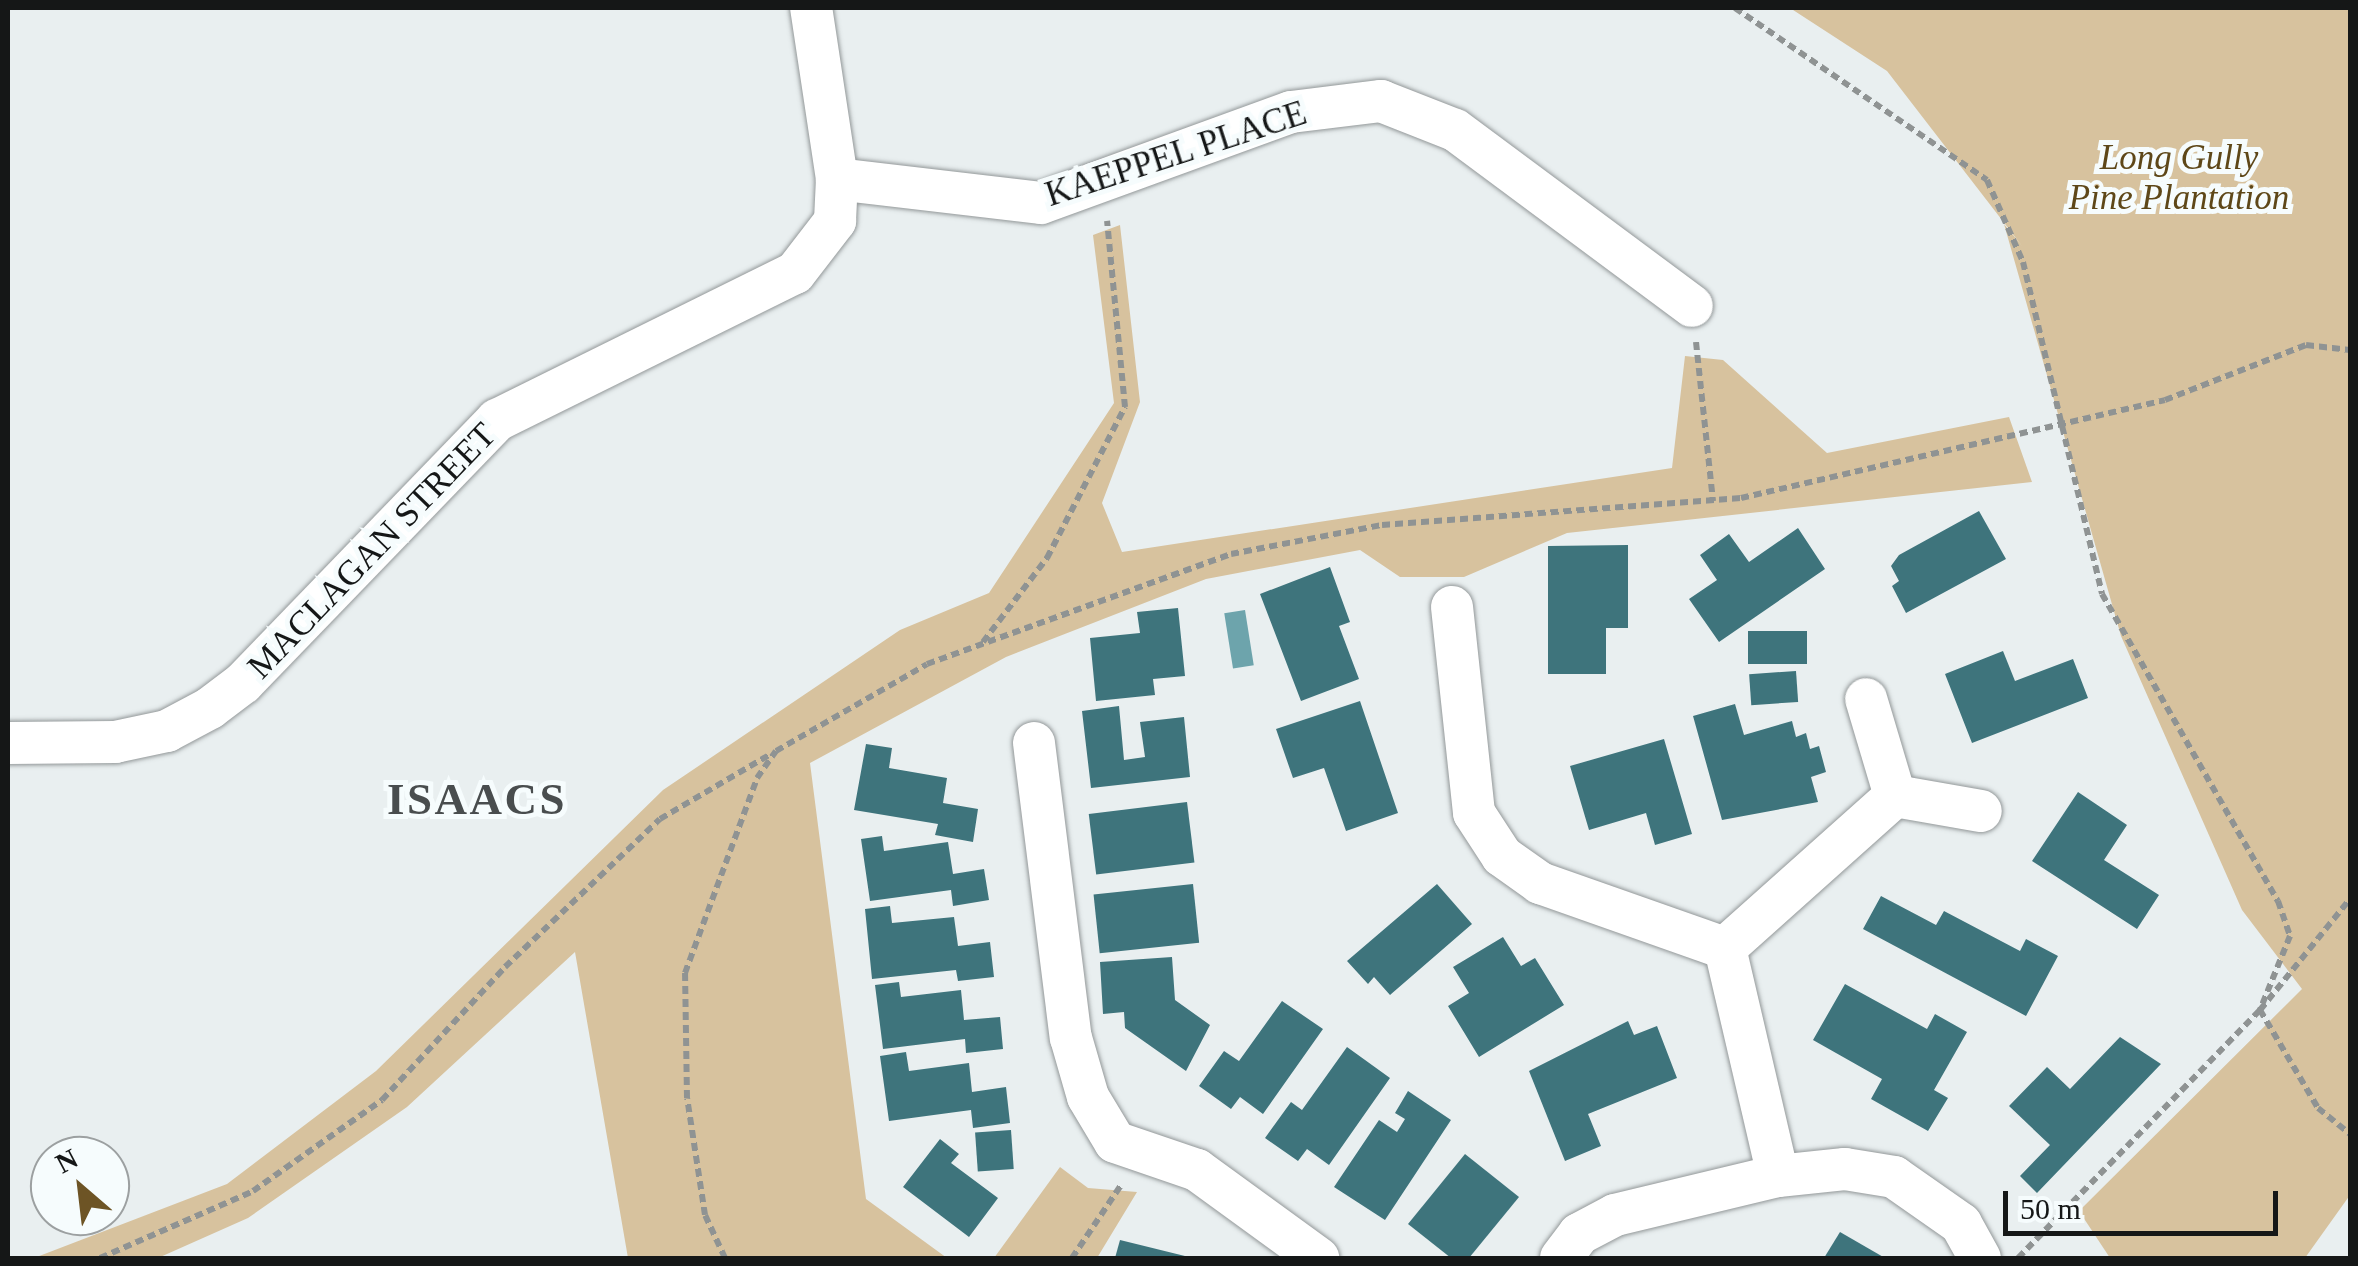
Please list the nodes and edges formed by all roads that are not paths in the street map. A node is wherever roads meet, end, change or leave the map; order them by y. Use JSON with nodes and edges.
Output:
{"nodes":[{"id":1,"x":811,"y":8,"type":"edge"},
{"id":2,"x":836,"y":179,"type":"junction"},
{"id":3,"x":1692,"y":306,"type":"road end"},
{"id":4,"x":1452,"y":607,"type":"dead end"},
{"id":5,"x":1866,"y":700,"type":"dead end"},
{"id":6,"x":8,"y":743,"type":"edge"},
{"id":7,"x":1034,"y":743,"type":"dead end"},
{"id":8,"x":1895,"y":796,"type":"junction"},
{"id":9,"x":1981,"y":811,"type":"dead end"},
{"id":10,"x":1725,"y":948,"type":"junction"},
{"id":11,"x":1778,"y":1176,"type":"junction"},
{"id":12,"x":1318,"y":1258,"type":"edge"},
{"id":13,"x":1561,"y":1258,"type":"edge"},
{"id":14,"x":1980,"y":1258,"type":"edge"}],
"edges":[{"from":1,"to":2,"type":"street","name":"MACLAGAN STREET"},
{"from":2,"to":3,"type":"street","name":"KAEPPEL PLACE"},
{"from":2,"to":6,"type":"street","name":"MACLAGAN STREET"},
{"from":4,"to":10,"type":"street"},
{"from":5,"to":8,"type":"street"},
{"from":7,"to":12,"type":"street"},
{"from":8,"to":9,"type":"street"},
{"from":8,"to":10,"type":"street"},
{"from":10,"to":11,"type":"street"},
{"from":11,"to":13,"type":"street"},
{"from":11,"to":14,"type":"street"}]}
